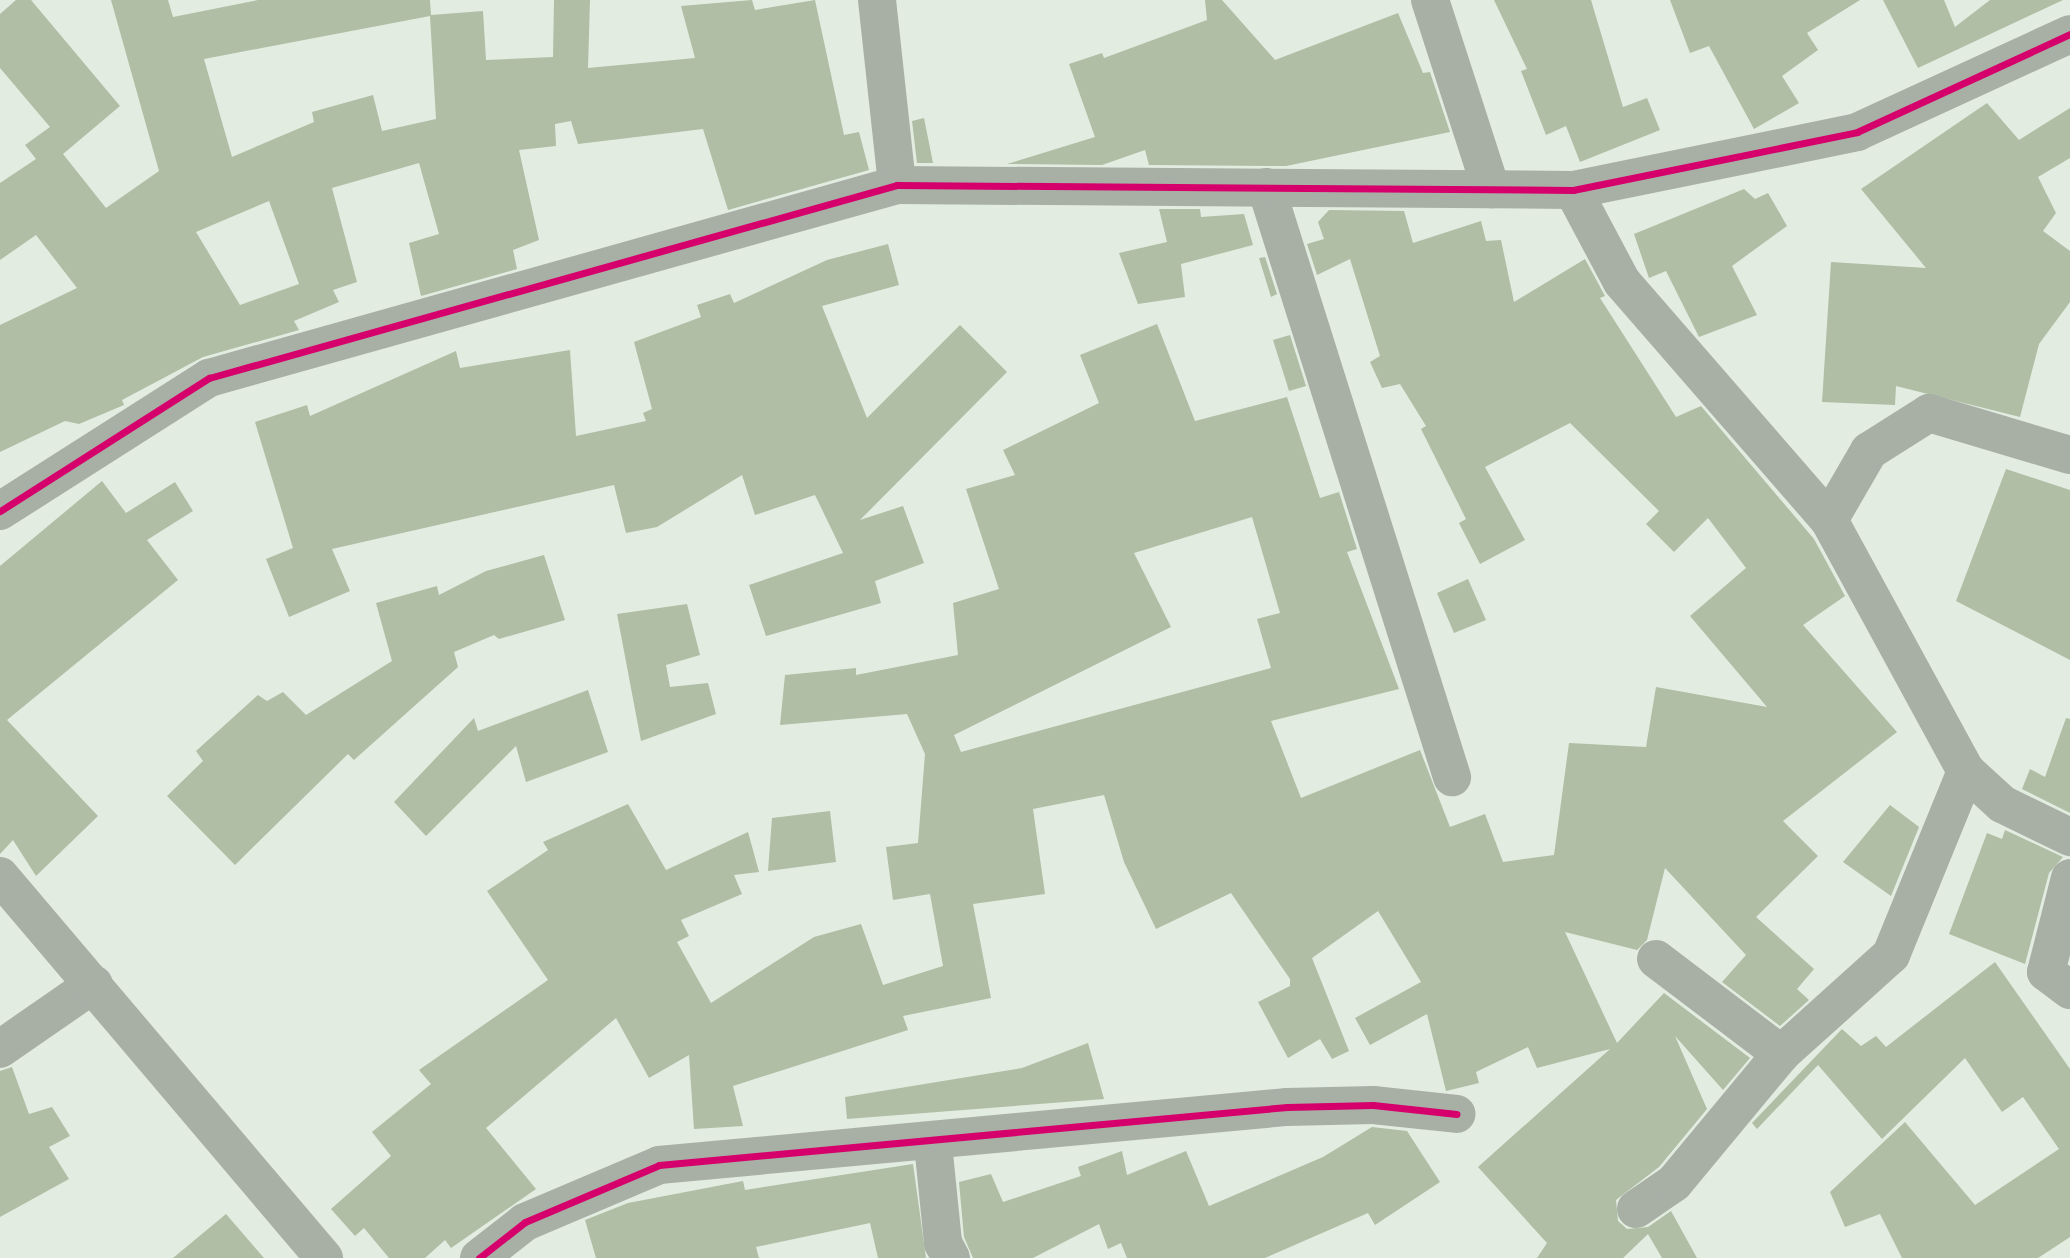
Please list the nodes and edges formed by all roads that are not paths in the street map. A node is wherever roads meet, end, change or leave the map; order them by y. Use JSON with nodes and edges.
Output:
{"nodes":[{"id":1,"x":877,"y":0,"type":"edge"},
{"id":2,"x":1430,"y":0,"type":"edge"},
{"id":3,"x":2066,"y":44,"type":"edge"},
{"id":4,"x":897,"y":185,"type":"junction"},
{"id":5,"x":1266,"y":187,"type":"junction"},
{"id":6,"x":1491,"y":189,"type":"junction"},
{"id":7,"x":1573,"y":190,"type":"junction"},
{"id":8,"x":2070,"y":455,"type":"edge"},
{"id":9,"x":0,"y":511,"type":"edge"},
{"id":10,"x":1829,"y":520,"type":"junction"},
{"id":11,"x":1966,"y":771,"type":"junction"},
{"id":12,"x":1452,"y":777,"type":"dead end"},
{"id":13,"x":2070,"y":837,"type":"edge"},
{"id":14,"x":0,"y":876,"type":"edge"},
{"id":15,"x":2070,"y":878,"type":"edge"},
{"id":16,"x":1656,"y":959,"type":"dead end"},
{"id":17,"x":94,"y":984,"type":"junction"},
{"id":18,"x":2070,"y":990,"type":"edge"},
{"id":19,"x":0,"y":1049,"type":"edge"},
{"id":20,"x":1781,"y":1054,"type":"junction"},
{"id":21,"x":1457,"y":1114,"type":"dead end"},
{"id":22,"x":933,"y":1144,"type":"junction"},
{"id":23,"x":1636,"y":1209,"type":"dead end"},
{"id":24,"x":324,"y":1258,"type":"edge"},
{"id":25,"x":479,"y":1258,"type":"edge"},
{"id":26,"x":951,"y":1258,"type":"edge"}],
"edges":[{"from":1,"to":4,"type":"street"},
{"from":2,"to":6,"type":"street"},
{"from":3,"to":7,"type":"street"},
{"from":4,"to":5,"type":"street"},
{"from":4,"to":9,"type":"street"},
{"from":5,"to":6,"type":"street"},
{"from":5,"to":12,"type":"street"},
{"from":6,"to":7,"type":"street"},
{"from":7,"to":10,"type":"street"},
{"from":8,"to":10,"type":"street"},
{"from":10,"to":11,"type":"street"},
{"from":11,"to":13,"type":"street"},
{"from":11,"to":20,"type":"street"},
{"from":14,"to":17,"type":"street"},
{"from":15,"to":18,"type":"street"},
{"from":16,"to":20,"type":"street"},
{"from":17,"to":19,"type":"street"},
{"from":17,"to":24,"type":"street"},
{"from":20,"to":23,"type":"street"},
{"from":21,"to":22,"type":"street"},
{"from":22,"to":25,"type":"street"},
{"from":22,"to":26,"type":"street"}]}
